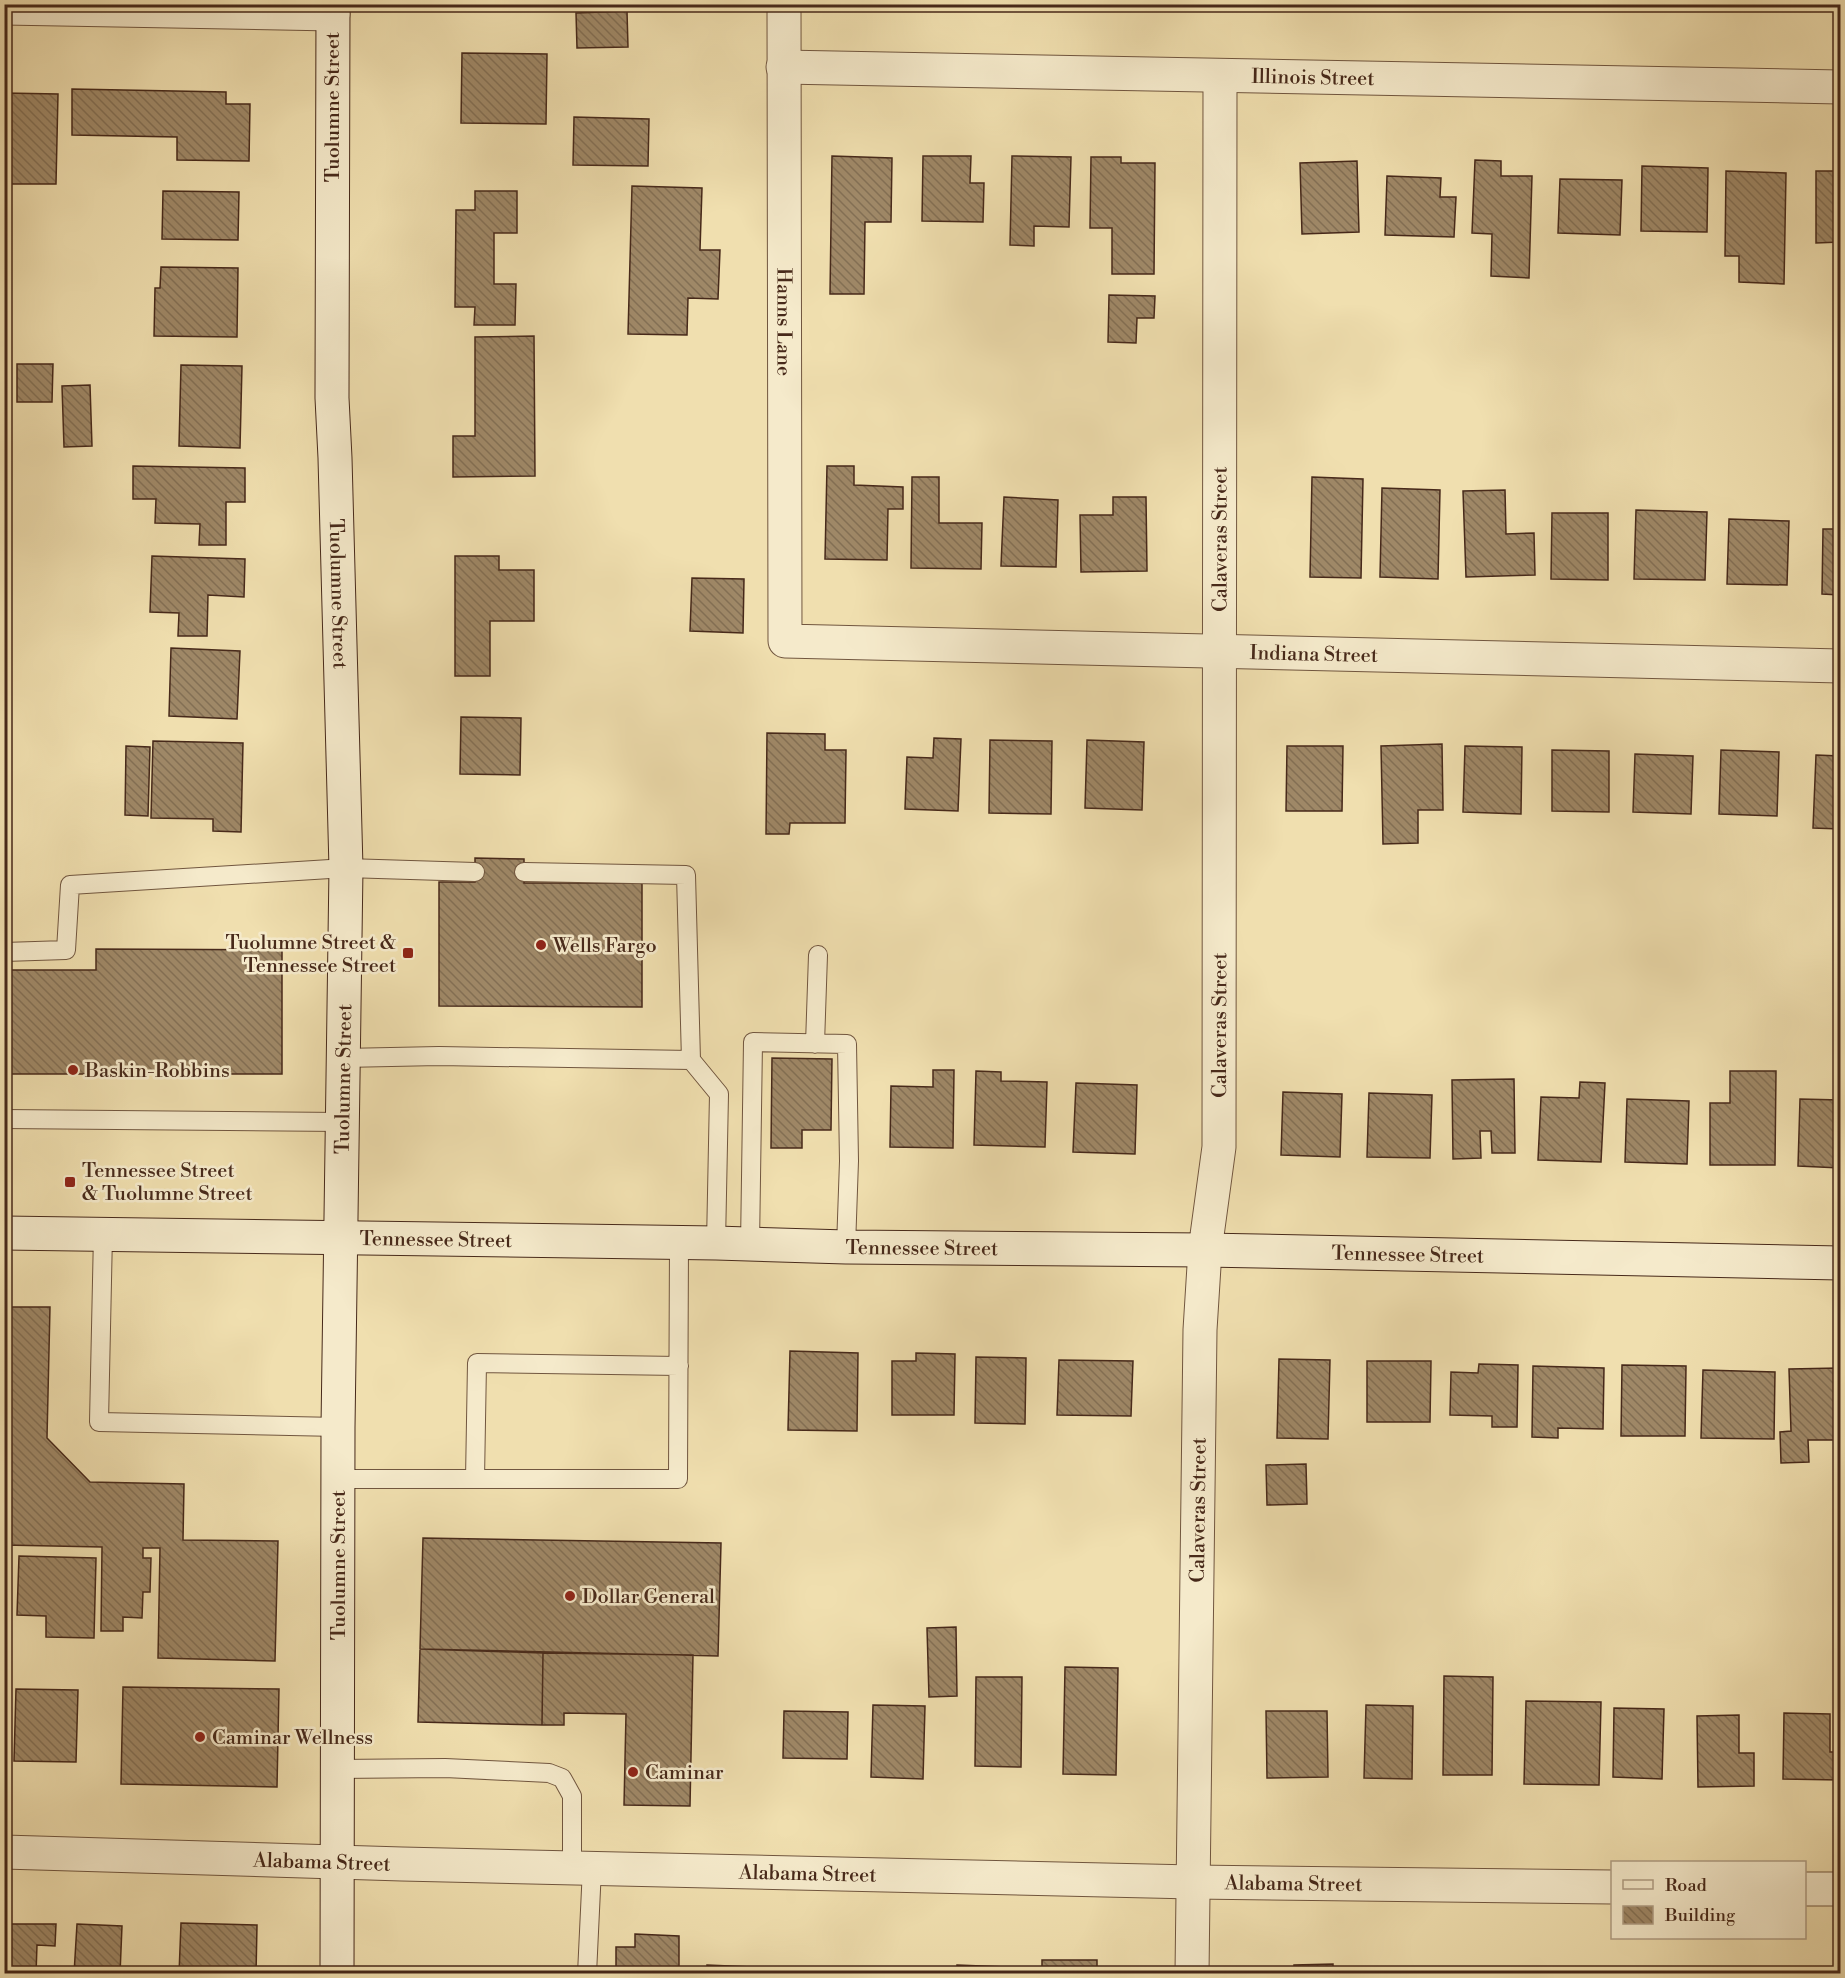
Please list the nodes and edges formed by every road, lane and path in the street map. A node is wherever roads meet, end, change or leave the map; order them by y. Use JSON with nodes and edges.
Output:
{"nodes":[{"id":1,"x":784,"y":4,"type":"edge"},
{"id":2,"x":4,"y":8,"type":"edge"},
{"id":3,"x":333,"y":9,"type":"edge"},
{"id":4,"x":783,"y":67,"type":"junction"},
{"id":5,"x":1220,"y":76,"type":"junction"},
{"id":6,"x":1840,"y":87,"type":"edge"},
{"id":7,"x":785,"y":641,"type":"joint"},
{"id":8,"x":1219,"y":651,"type":"junction"},
{"id":9,"x":1840,"y":666,"type":"edge"},
{"id":10,"x":346,"y":868,"type":"junction"},
{"id":11,"x":475,"y":872,"type":"dead end"},
{"id":12,"x":524,"y":872,"type":"dead end"},
{"id":13,"x":4,"y":952,"type":"edge"},
{"id":14,"x":818,"y":955,"type":"dead end"},
{"id":15,"x":815,"y":1044,"type":"junction"},
{"id":16,"x":343,"y":1058,"type":"junction"},
{"id":17,"x":691,"y":1060,"type":"junction"},
{"id":18,"x":4,"y":1119,"type":"edge"},
{"id":19,"x":342,"y":1122,"type":"junction"},
{"id":20,"x":4,"y":1233,"type":"edge"},
{"id":21,"x":103,"y":1234,"type":"junction"},
{"id":22,"x":342,"y":1237,"type":"junction"},
{"id":23,"x":679,"y":1243,"type":"junction"},
{"id":24,"x":716,"y":1244,"type":"junction"},
{"id":25,"x":750,"y":1245,"type":"junction"},
{"id":26,"x":846,"y":1247,"type":"junction"},
{"id":27,"x":1205,"y":1250,"type":"junction"},
{"id":28,"x":1840,"y":1263,"type":"edge"},
{"id":29,"x":679,"y":1366,"type":"junction"},
{"id":30,"x":338,"y":1426,"type":"junction"},
{"id":31,"x":338,"y":1479,"type":"junction"},
{"id":32,"x":475,"y":1479,"type":"junction"},
{"id":33,"x":336,"y":1769,"type":"junction"},
{"id":34,"x":4,"y":1852,"type":"edge"},
{"id":35,"x":336,"y":1860,"type":"junction"},
{"id":36,"x":582,"y":1868,"type":"junction"},
{"id":37,"x":1193,"y":1882,"type":"junction"},
{"id":38,"x":1611,"y":1887,"type":"edge"},
{"id":39,"x":1806,"y":1889,"type":"edge"},
{"id":40,"x":1840,"y":1889,"type":"edge"},
{"id":41,"x":337,"y":1974,"type":"edge"},
{"id":42,"x":588,"y":1974,"type":"edge"},
{"id":43,"x":1192,"y":1974,"type":"edge"}],
"edges":[{"from":1,"to":4,"type":"street","name":"Hanns Lane"},
{"from":2,"to":3,"type":"street"},
{"from":3,"to":10,"type":"street","name":"Tuolumne Street"},
{"from":4,"to":5,"type":"street","name":"Illinois Street"},
{"from":4,"to":7,"type":"street","name":"Hanns Lane"},
{"from":5,"to":6,"type":"street","name":"Illinois Street"},
{"from":5,"to":8,"type":"street","name":"Calaveras Street"},
{"from":7,"to":8,"type":"street","name":"Indiana Street"},
{"from":8,"to":9,"type":"street","name":"Indiana Street"},
{"from":8,"to":27,"type":"street","name":"Calaveras Street"},
{"from":10,"to":11,"type":"lane"},
{"from":10,"to":13,"type":"lane"},
{"from":10,"to":16,"type":"street","name":"Tuolumne Street"},
{"from":12,"to":17,"type":"lane"},
{"from":14,"to":15,"type":"lane"},
{"from":15,"to":25,"type":"lane"},
{"from":15,"to":26,"type":"lane"},
{"from":16,"to":17,"type":"lane"},
{"from":16,"to":19,"type":"street","name":"Tuolumne Street"},
{"from":17,"to":24,"type":"lane"},
{"from":18,"to":19,"type":"lane"},
{"from":19,"to":22,"type":"street","name":"Tuolumne Street"},
{"from":20,"to":21,"type":"street","name":"Tennessee Street"},
{"from":21,"to":22,"type":"street","name":"Tennessee Street"},
{"from":21,"to":30,"type":"lane"},
{"from":22,"to":23,"type":"street","name":"Tennessee Street"},
{"from":22,"to":30,"type":"street","name":"Tuolumne Street"},
{"from":23,"to":24,"type":"street","name":"Tennessee Street"},
{"from":23,"to":29,"type":"lane"},
{"from":24,"to":25,"type":"street","name":"Tennessee Street"},
{"from":25,"to":26,"type":"street","name":"Tennessee Street"},
{"from":26,"to":27,"type":"street","name":"Tennessee Street"},
{"from":27,"to":28,"type":"street","name":"Tennessee Street"},
{"from":27,"to":37,"type":"street","name":"Calaveras Street"},
{"from":29,"to":32,"type":"lane"},
{"from":29,"to":32,"type":"lane"},
{"from":30,"to":31,"type":"street","name":"Tuolumne Street"},
{"from":31,"to":32,"type":"lane"},
{"from":31,"to":33,"type":"street","name":"Tuolumne Street"},
{"from":33,"to":35,"type":"street","name":"Tuolumne Street"},
{"from":33,"to":36,"type":"lane"},
{"from":34,"to":35,"type":"street","name":"Alabama Street"},
{"from":35,"to":36,"type":"street","name":"Alabama Street"},
{"from":35,"to":41,"type":"street","name":"Tuolumne Street"},
{"from":36,"to":37,"type":"street","name":"Alabama Street"},
{"from":36,"to":42,"type":"lane"},
{"from":37,"to":38,"type":"street","name":"Alabama Street"},
{"from":37,"to":43,"type":"street","name":"Calaveras Street"},
{"from":39,"to":40,"type":"street"}]}
